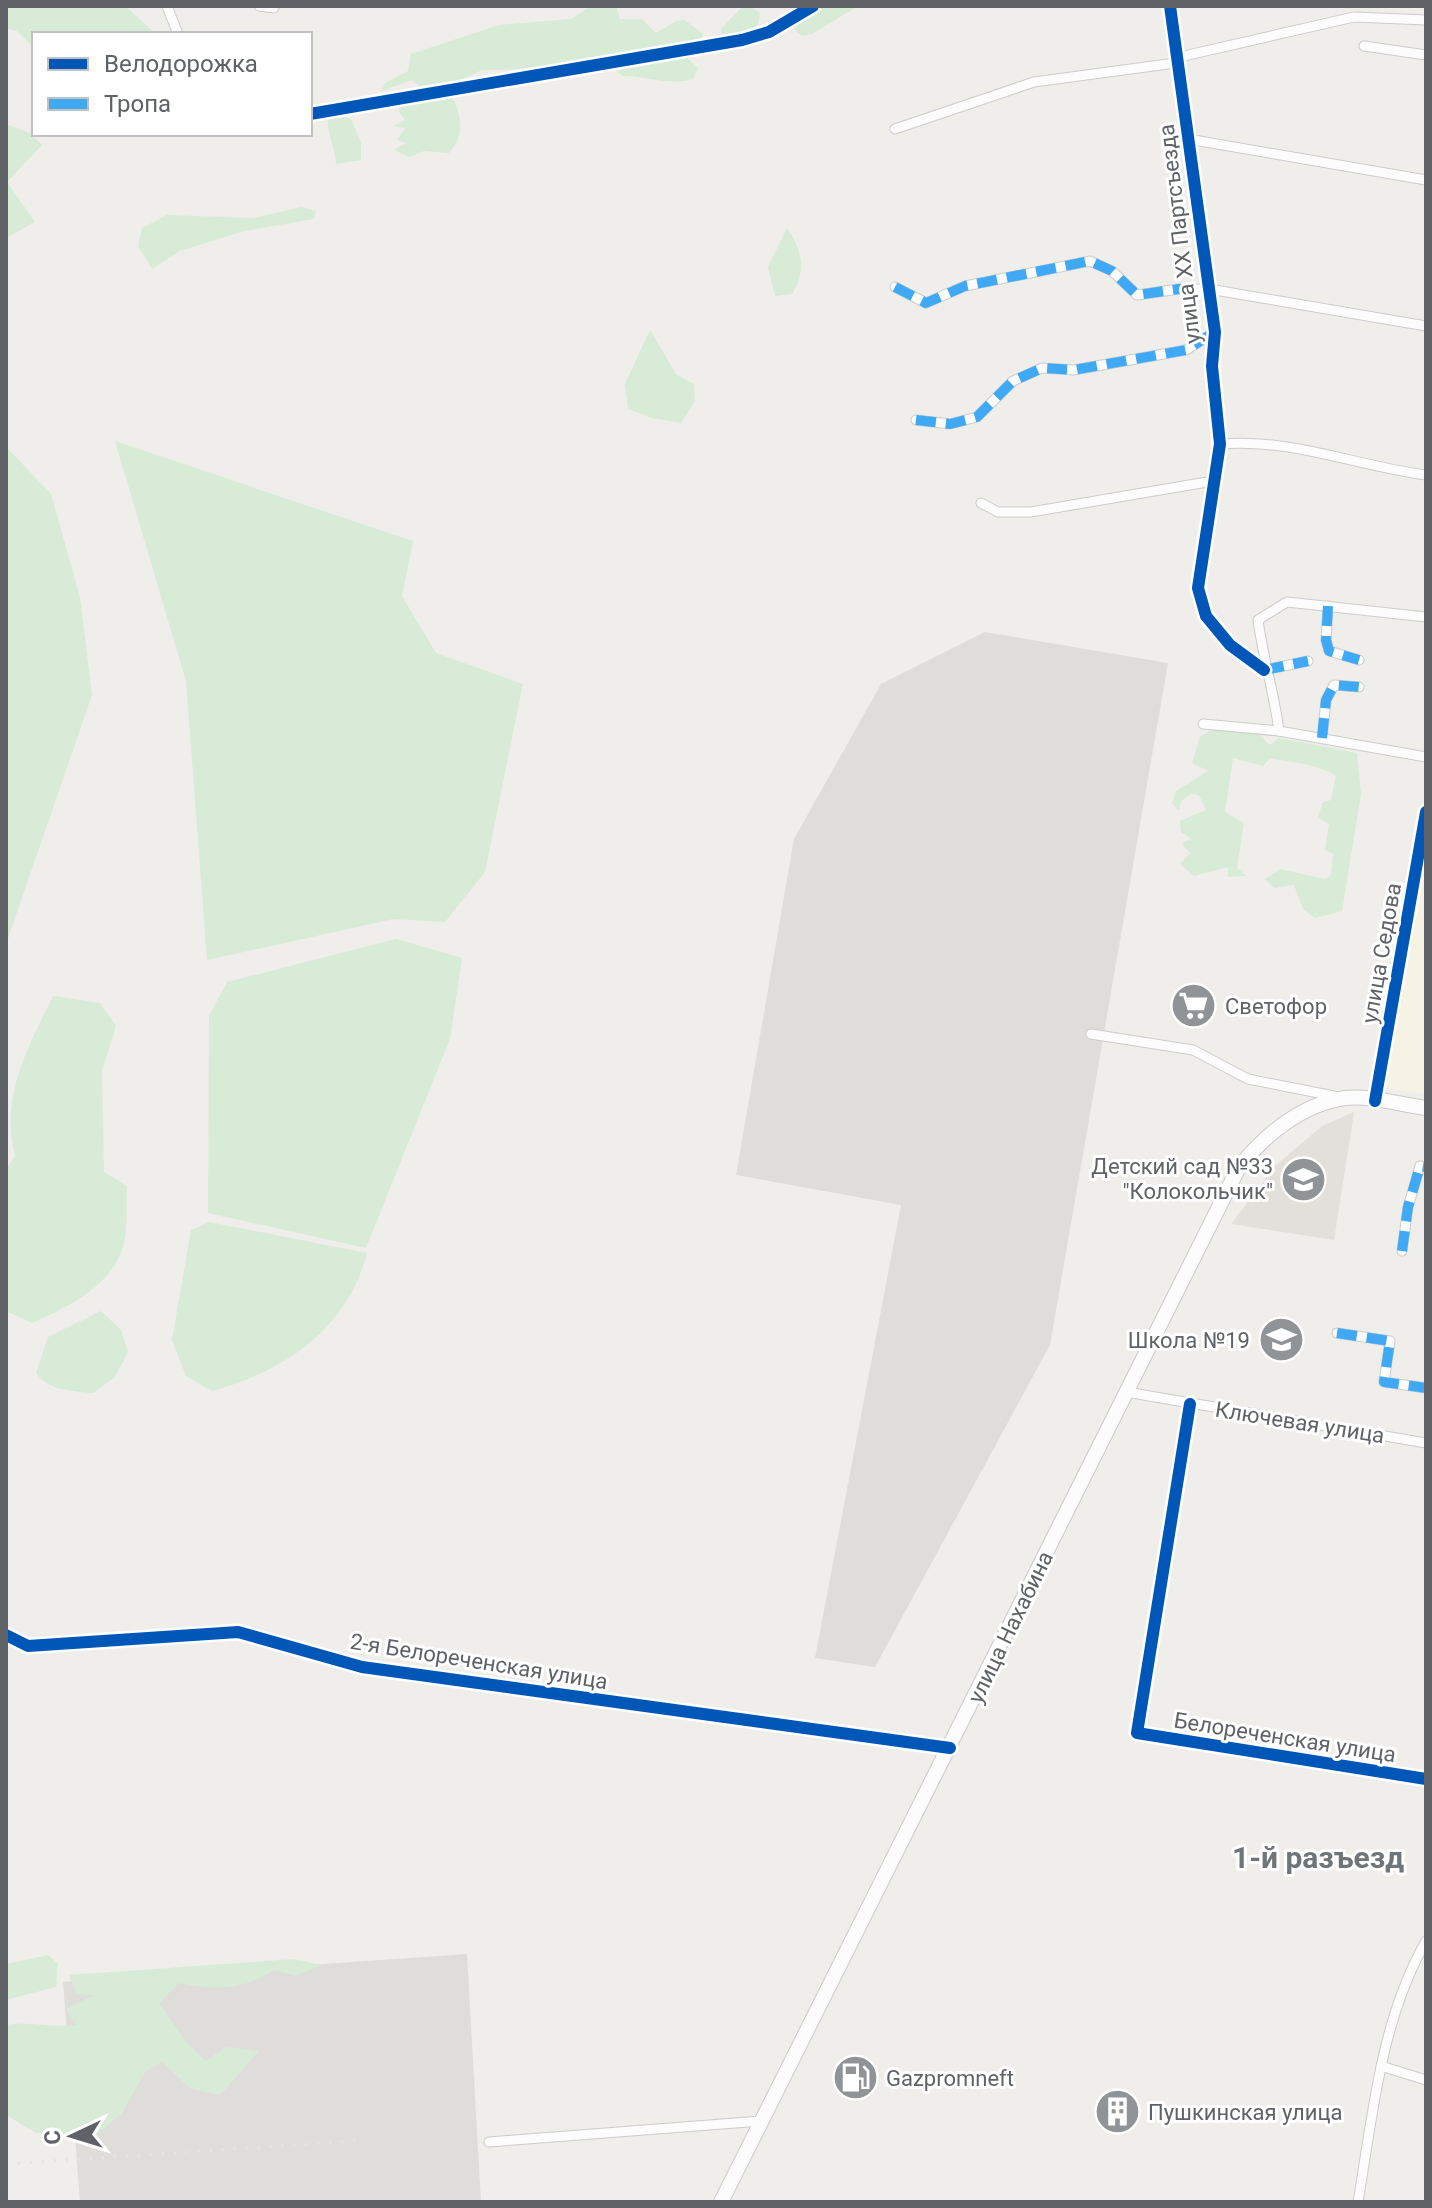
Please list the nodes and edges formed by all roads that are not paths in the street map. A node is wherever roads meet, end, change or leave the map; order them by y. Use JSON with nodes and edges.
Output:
{"nodes":[{"id":1,"x":167,"y":6,"type":"edge"},
{"id":2,"x":259,"y":6,"type":"edge"},
{"id":3,"x":813,"y":6,"type":"edge"},
{"id":4,"x":1170,"y":6,"type":"edge"},
{"id":5,"x":274,"y":8,"type":"dead end"},
{"id":6,"x":1426,"y":20,"type":"edge"},
{"id":7,"x":177,"y":32,"type":"edge"},
{"id":8,"x":1364,"y":46,"type":"dead end"},
{"id":9,"x":1426,"y":55,"type":"edge"},
{"id":10,"x":1179,"y":59,"type":"junction"},
{"id":11,"x":312,"y":114,"type":"edge"},
{"id":12,"x":895,"y":129,"type":"dead end"},
{"id":13,"x":1188,"y":139,"type":"junction"},
{"id":14,"x":1426,"y":180,"type":"edge"},
{"id":15,"x":895,"y":287,"type":"dead end"},
{"id":16,"x":1209,"y":289,"type":"junction"},
{"id":17,"x":1426,"y":326,"type":"edge"},
{"id":18,"x":1215,"y":332,"type":"junction"},
{"id":19,"x":916,"y":420,"type":"dead end"},
{"id":20,"x":1220,"y":444,"type":"junction"},
{"id":21,"x":1426,"y":475,"type":"edge"},
{"id":22,"x":1213,"y":481,"type":"junction"},
{"id":23,"x":981,"y":503,"type":"dead end"},
{"id":24,"x":1328,"y":606,"type":"junction"},
{"id":25,"x":1426,"y":617,"type":"edge"},
{"id":26,"x":1359,"y":660,"type":"dead end"},
{"id":27,"x":1308,"y":661,"type":"dead end"},
{"id":28,"x":1264,"y":670,"type":"junction"},
{"id":29,"x":1359,"y":687,"type":"dead end"},
{"id":30,"x":1203,"y":724,"type":"dead end"},
{"id":31,"x":1279,"y":731,"type":"junction"},
{"id":32,"x":1322,"y":738,"type":"junction"},
{"id":33,"x":1426,"y":757,"type":"edge"},
{"id":34,"x":1426,"y":812,"type":"edge"},
{"id":35,"x":1091,"y":1034,"type":"dead end"},
{"id":36,"x":1346,"y":1098,"type":"junction"},
{"id":37,"x":1375,"y":1101,"type":"junction"},
{"id":38,"x":1426,"y":1108,"type":"edge"},
{"id":39,"x":1426,"y":1167,"type":"edge"},
{"id":40,"x":1402,"y":1251,"type":"dead end"},
{"id":41,"x":1337,"y":1333,"type":"dead end"},
{"id":42,"x":1426,"y":1388,"type":"edge"},
{"id":43,"x":1126,"y":1392,"type":"junction"},
{"id":44,"x":1190,"y":1404,"type":"junction"},
{"id":45,"x":1426,"y":1443,"type":"edge"},
{"id":46,"x":6,"y":1635,"type":"edge"},
{"id":47,"x":950,"y":1748,"type":"junction"},
{"id":48,"x":1426,"y":1779,"type":"edge"},
{"id":49,"x":1426,"y":1941,"type":"edge"},
{"id":50,"x":1381,"y":2066,"type":"junction"},
{"id":51,"x":1426,"y":2080,"type":"edge"},
{"id":52,"x":761,"y":2121,"type":"junction"},
{"id":53,"x":489,"y":2142,"type":"dead end"},
{"id":54,"x":721,"y":2202,"type":"edge"},
{"id":55,"x":1358,"y":2202,"type":"edge"}],
"edges":[{"from":1,"to":7,"type":"street"},
{"from":2,"to":5,"type":"street"},
{"from":3,"to":11,"type":"street"},
{"from":4,"to":10,"type":"street","name":"улица XX Партсъезда"},
{"from":6,"to":10,"type":"street"},
{"from":8,"to":9,"type":"street"},
{"from":10,"to":12,"type":"street"},
{"from":10,"to":13,"type":"street","name":"улица XX Партсъезда"},
{"from":13,"to":14,"type":"street"},
{"from":13,"to":16,"type":"street","name":"улица XX Партсъезда"},
{"from":15,"to":16,"type":"street"},
{"from":16,"to":17,"type":"street"},
{"from":16,"to":18,"type":"street","name":"улица XX Партсъезда"},
{"from":18,"to":19,"type":"street"},
{"from":18,"to":20,"type":"street","name":"улица XX Партсъезда"},
{"from":20,"to":21,"type":"street"},
{"from":20,"to":22,"type":"street","name":"улица XX Партсъезда"},
{"from":22,"to":23,"type":"street"},
{"from":22,"to":28,"type":"street","name":"улица XX Партсъезда"},
{"from":24,"to":25,"type":"street"},
{"from":24,"to":26,"type":"street"},
{"from":24,"to":28,"type":"street"},
{"from":27,"to":28,"type":"street"},
{"from":28,"to":31,"type":"street"},
{"from":29,"to":32,"type":"street"},
{"from":30,"to":31,"type":"street"},
{"from":31,"to":32,"type":"street"},
{"from":32,"to":33,"type":"street"},
{"from":34,"to":37,"type":"street","name":"улица Седова"},
{"from":35,"to":36,"type":"street"},
{"from":36,"to":37,"type":"main road"},
{"from":36,"to":43,"type":"main road","name":"улица Нахабина"},
{"from":37,"to":38,"type":"main road"},
{"from":39,"to":40,"type":"street"},
{"from":41,"to":42,"type":"street"},
{"from":43,"to":44,"type":"street","name":"Ключевая улица"},
{"from":43,"to":47,"type":"main road","name":"улица Нахабина"},
{"from":44,"to":45,"type":"street","name":"Ключевая улица"},
{"from":44,"to":48,"type":"street","name":"Белореченская улица"},
{"from":46,"to":47,"type":"street","name":"2-я Белореченская улица"},
{"from":47,"to":52,"type":"main road","name":"улица Нахабина"},
{"from":49,"to":50,"type":"street"},
{"from":50,"to":51,"type":"street"},
{"from":50,"to":55,"type":"street"},
{"from":52,"to":53,"type":"street"},
{"from":52,"to":54,"type":"main road","name":"улица Нахабина"}]}
